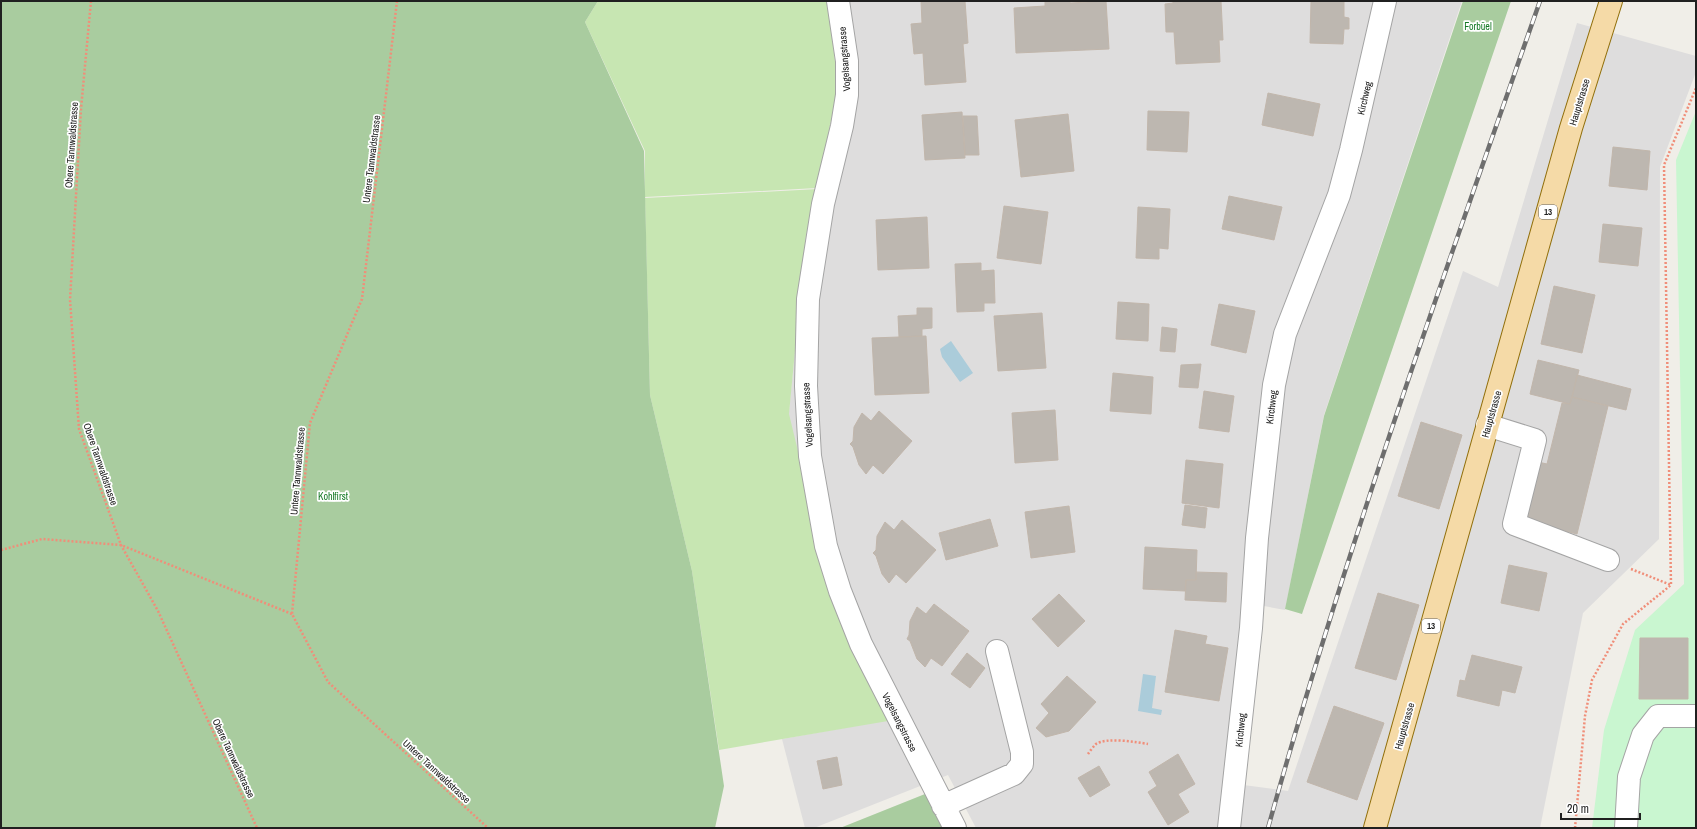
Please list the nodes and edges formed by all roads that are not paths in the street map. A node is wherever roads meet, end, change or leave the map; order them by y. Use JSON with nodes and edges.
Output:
{"nodes":[{"id":1,"x":838,"y":1,"type":"edge"},
{"id":2,"x":1385,"y":1,"type":"edge"},
{"id":3,"x":1611,"y":1,"type":"edge"},
{"id":4,"x":1488,"y":424,"type":"junction"},
{"id":5,"x":1608,"y":560,"type":"road end"},
{"id":6,"x":997,"y":652,"type":"dead end"},
{"id":7,"x":1696,"y":716,"type":"edge"},
{"id":8,"x":943,"y":806,"type":"junction"},
{"id":9,"x":955,"y":828,"type":"edge"},
{"id":10,"x":1229,"y":828,"type":"edge"},
{"id":11,"x":1375,"y":828,"type":"edge"},
{"id":12,"x":1626,"y":828,"type":"edge"}],
"edges":[{"from":1,"to":8,"type":"street","name":"Vogelsangstrasse"},
{"from":2,"to":10,"type":"street","name":"Kirchweg"},
{"from":3,"to":4,"type":"main road","name":"Hauptstrasse","number":"13"},
{"from":4,"to":5,"type":"street"},
{"from":4,"to":11,"type":"main road","name":"Hauptstrasse","number":"13"},
{"from":6,"to":8,"type":"street"},
{"from":7,"to":12,"type":"street"},
{"from":8,"to":9,"type":"street","name":"Vogelsangstrasse"}]}
